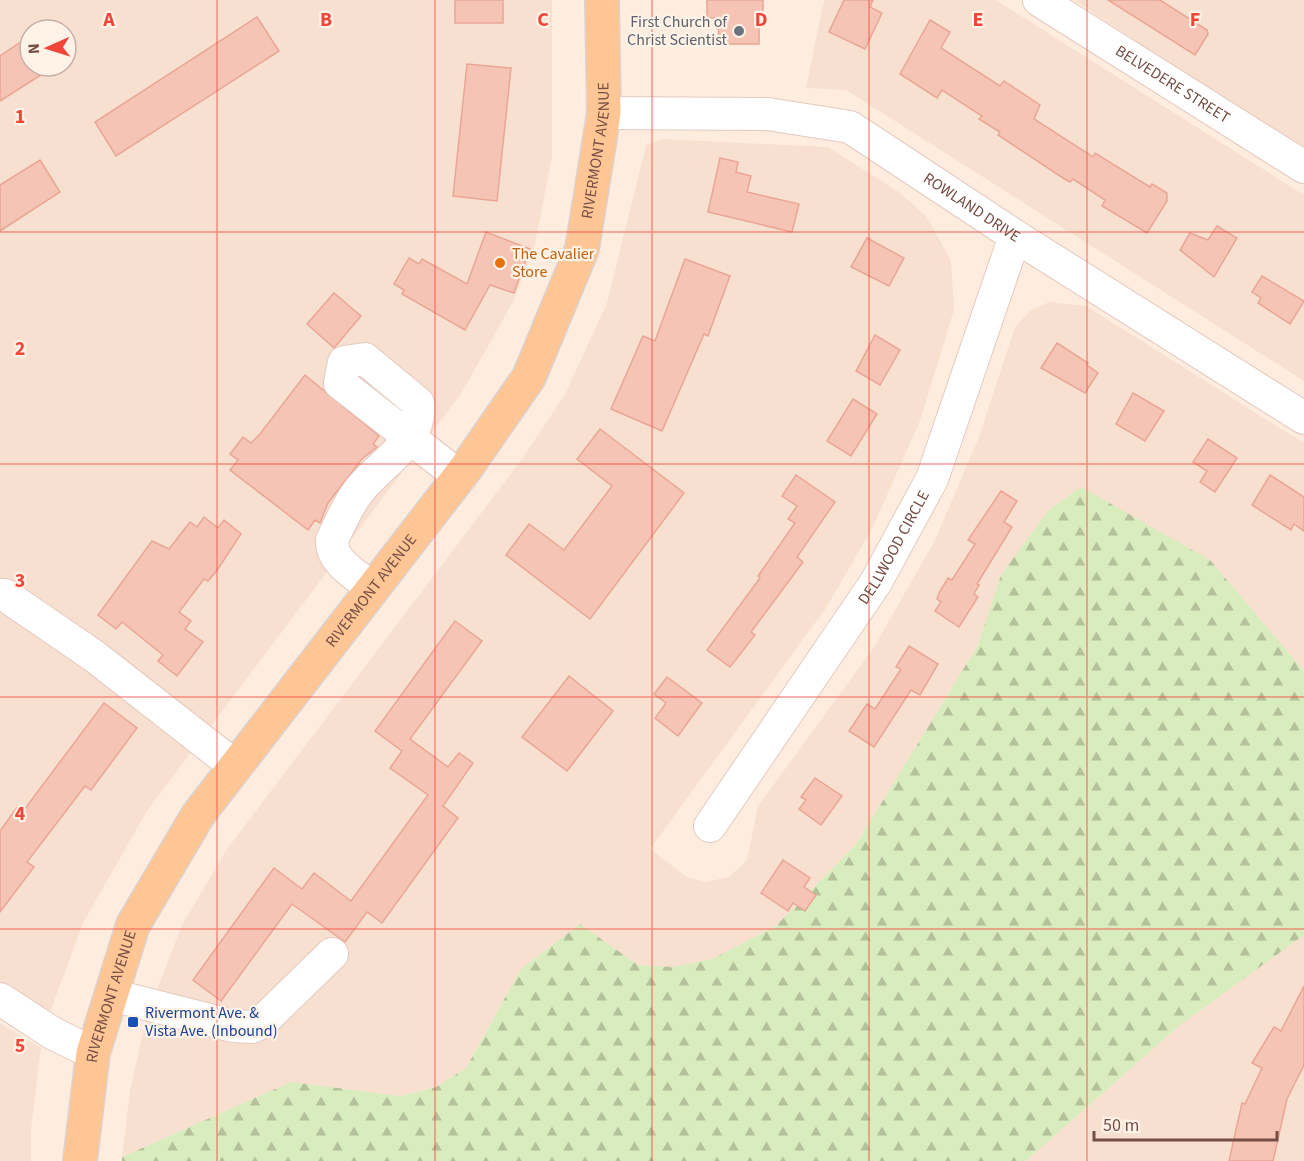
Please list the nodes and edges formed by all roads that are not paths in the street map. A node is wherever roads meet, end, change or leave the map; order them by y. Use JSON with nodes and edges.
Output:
{"nodes":[{"id":1,"x":602,"y":0,"type":"edge"},
{"id":2,"x":1039,"y":0,"type":"edge"},
{"id":3,"x":604,"y":113,"type":"junction"},
{"id":4,"x":1304,"y":167,"type":"edge"},
{"id":5,"x":1015,"y":236,"type":"junction"},
{"id":6,"x":1304,"y":418,"type":"edge"},
{"id":7,"x":460,"y":477,"type":"junction"},
{"id":8,"x":373,"y":588,"type":"junction"},
{"id":9,"x":0,"y":595,"type":"edge"},
{"id":10,"x":235,"y":766,"type":"junction"},
{"id":11,"x":710,"y":826,"type":"dead end"},
{"id":12,"x":332,"y":954,"type":"dead end"},
{"id":13,"x":111,"y":995,"type":"junction"},
{"id":14,"x":0,"y":999,"type":"edge"},
{"id":15,"x":93,"y":1053,"type":"junction"},
{"id":16,"x":80,"y":1161,"type":"edge"}],
"edges":[{"from":1,"to":3,"type":"main road","name":"RIVERMONT AVENUE"},
{"from":2,"to":4,"type":"street","name":"BELVEDERE STREET"},
{"from":3,"to":5,"type":"street","name":"ROWLAND DRIVE"},
{"from":3,"to":7,"type":"main road","name":"RIVERMONT AVENUE"},
{"from":5,"to":6,"type":"street","name":"ROWLAND DRIVE"},
{"from":5,"to":11,"type":"street","name":"DELLWOOD CIRCLE"},
{"from":7,"to":8,"type":"main road","name":"RIVERMONT AVENUE"},
{"from":7,"to":8,"type":"street"},
{"from":8,"to":10,"type":"main road","name":"RIVERMONT AVENUE"},
{"from":9,"to":10,"type":"street"},
{"from":10,"to":13,"type":"main road","name":"RIVERMONT AVENUE"},
{"from":12,"to":13,"type":"street"},
{"from":13,"to":15,"type":"main road","name":"RIVERMONT AVENUE"},
{"from":14,"to":15,"type":"street"},
{"from":15,"to":16,"type":"main road","name":"RIVERMONT AVENUE"}]}
